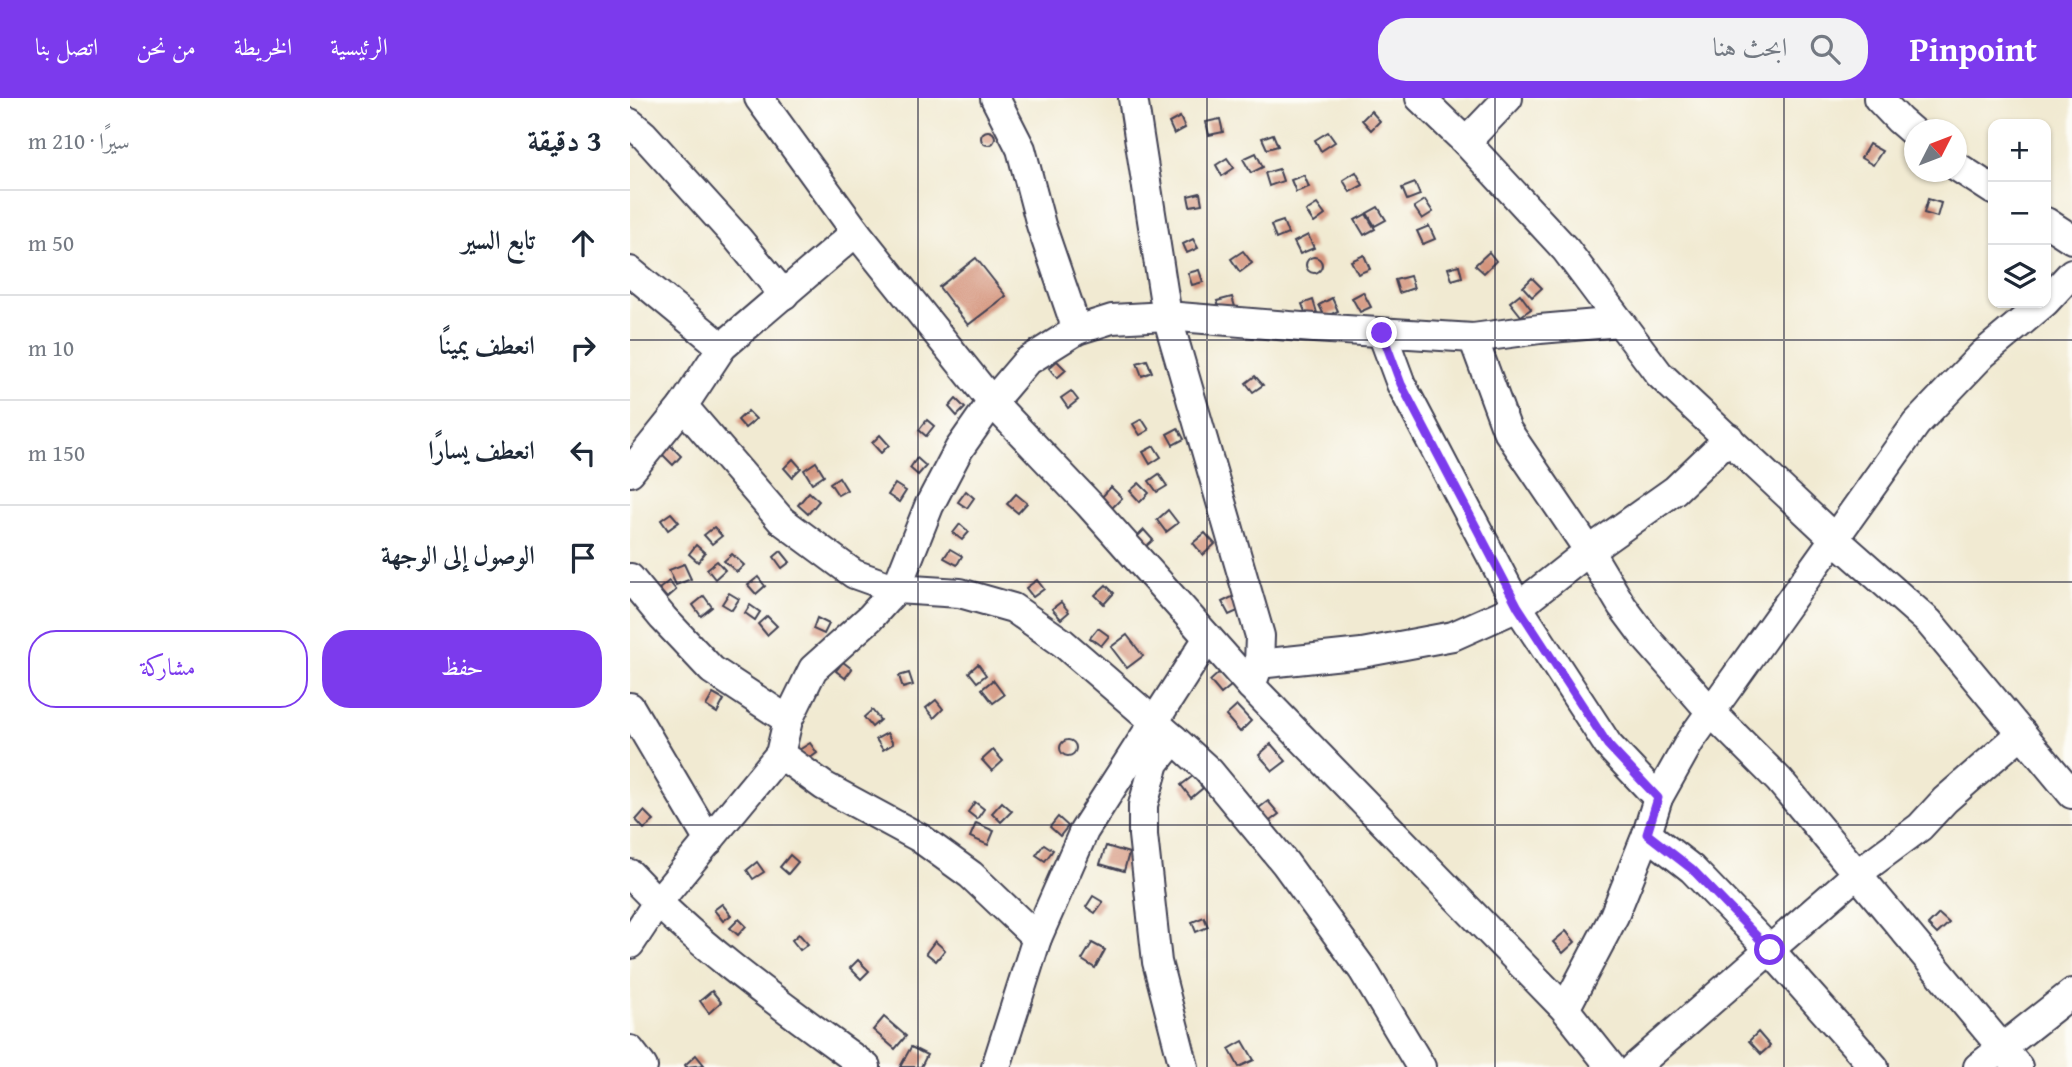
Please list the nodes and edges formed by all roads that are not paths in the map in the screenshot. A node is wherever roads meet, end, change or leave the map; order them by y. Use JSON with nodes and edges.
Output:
{"nodes":[{"id":1,"x":759,"y":98,"type":"edge"},
{"id":2,"x":995,"y":98,"type":"edge"},
{"id":3,"x":1133,"y":98,"type":"edge"},
{"id":4,"x":1420,"y":98,"type":"edge"},
{"id":5,"x":1508,"y":98,"type":"edge"},
{"id":6,"x":1878,"y":98,"type":"edge"},
{"id":7,"x":630,"y":123,"type":"edge"},
{"id":8,"x":1904,"y":123,"type":"edge"},
{"id":9,"x":1466,"y":142,"type":"junction"},
{"id":10,"x":1967,"y":173,"type":"edge"},
{"id":11,"x":1988,"y":187,"type":"edge"},
{"id":12,"x":2051,"y":225,"type":"edge"},
{"id":13,"x":856,"y":232,"type":"junction"},
{"id":14,"x":2072,"y":239,"type":"edge"},
{"id":15,"x":630,"y":271,"type":"edge"},
{"id":16,"x":2072,"y":273,"type":"edge"},
{"id":17,"x":784,"y":295,"type":"junction"},
{"id":18,"x":2051,"y":296,"type":"edge"},
{"id":19,"x":2038,"y":308,"type":"edge"},
{"id":20,"x":1167,"y":316,"type":"junction"},
{"id":21,"x":1620,"y":322,"type":"junction"},
{"id":22,"x":1077,"y":330,"type":"junction"},
{"id":23,"x":1382,"y":333,"type":"junction"},
{"id":24,"x":1474,"y":338,"type":"junction"},
{"id":25,"x":722,"y":347,"type":"junction"},
{"id":26,"x":992,"y":402,"type":"junction"},
{"id":27,"x":683,"y":406,"type":"junction"},
{"id":28,"x":1729,"y":438,"type":"junction"},
{"id":29,"x":634,"y":459,"type":"edge"},
{"id":30,"x":1835,"y":539,"type":"junction"},
{"id":31,"x":1589,"y":551,"type":"junction"},
{"id":32,"x":630,"y":578,"type":"edge"},
{"id":33,"x":896,"y":589,"type":"junction"},
{"id":34,"x":1518,"y":607,"type":"junction"},
{"id":35,"x":1208,"y":638,"type":"junction"},
{"id":36,"x":1255,"y":675,"type":"junction"},
{"id":37,"x":630,"y":707,"type":"edge"},
{"id":38,"x":1711,"y":712,"type":"junction"},
{"id":39,"x":788,"y":720,"type":"junction"},
{"id":40,"x":1164,"y":730,"type":"junction"},
{"id":41,"x":2022,"y":733,"type":"junction"},
{"id":42,"x":780,"y":754,"type":"junction"},
{"id":43,"x":2072,"y":794,"type":"edge"},
{"id":44,"x":1658,"y":798,"type":"junction"},
{"id":45,"x":1647,"y":834,"type":"junction"},
{"id":46,"x":709,"y":841,"type":"junction"},
{"id":47,"x":1858,"y":873,"type":"junction"},
{"id":48,"x":630,"y":874,"type":"edge"},
{"id":49,"x":657,"y":903,"type":"junction"},
{"id":50,"x":1037,"y":938,"type":"junction"},
{"id":51,"x":630,"y":944,"type":"edge"},
{"id":52,"x":1770,"y":950,"type":"junction"},
{"id":53,"x":2072,"y":993,"type":"edge"},
{"id":54,"x":1565,"y":1009,"type":"junction"},
{"id":55,"x":630,"y":1050,"type":"edge"},
{"id":56,"x":2010,"y":1058,"type":"edge"},
{"id":57,"x":643,"y":1067,"type":"edge"},
{"id":58,"x":866,"y":1067,"type":"edge"},
{"id":59,"x":996,"y":1067,"type":"edge"},
{"id":60,"x":1184,"y":1067,"type":"edge"},
{"id":61,"x":1422,"y":1067,"type":"edge"},
{"id":62,"x":1611,"y":1067,"type":"edge"},
{"id":63,"x":1635,"y":1067,"type":"edge"},
{"id":64,"x":1874,"y":1067,"type":"edge"},
{"id":65,"x":1978,"y":1067,"type":"edge"}],
"edges":[{"from":1,"to":13,"type":"street"},
{"from":2,"to":22,"type":"street"},
{"from":3,"to":20,"type":"street"},
{"from":4,"to":9,"type":"street"},
{"from":5,"to":9,"type":"street"},
{"from":6,"to":8,"type":"street"},
{"from":7,"to":17,"type":"street"},
{"from":9,"to":21,"type":"street"},
{"from":10,"to":11,"type":"street"},
{"from":12,"to":14,"type":"street"},
{"from":13,"to":17,"type":"street"},
{"from":13,"to":26,"type":"street"},
{"from":15,"to":25,"type":"street"},
{"from":16,"to":18,"type":"street"},
{"from":17,"to":25,"type":"street"},
{"from":19,"to":30,"type":"street"},
{"from":20,"to":22,"type":"street"},
{"from":20,"to":23,"type":"street"},
{"from":20,"to":36,"type":"street"},
{"from":21,"to":24,"type":"street"},
{"from":21,"to":28,"type":"street"},
{"from":22,"to":26,"type":"street"},
{"from":23,"to":24,"type":"street"},
{"from":23,"to":34,"type":"street"},
{"from":24,"to":31,"type":"street"},
{"from":25,"to":27,"type":"street"},
{"from":26,"to":33,"type":"street"},
{"from":26,"to":35,"type":"street"},
{"from":27,"to":29,"type":"street"},
{"from":27,"to":33,"type":"street"},
{"from":28,"to":30,"type":"street"},
{"from":28,"to":31,"type":"street"},
{"from":30,"to":38,"type":"street"},
{"from":30,"to":41,"type":"street"},
{"from":31,"to":34,"type":"street"},
{"from":31,"to":38,"type":"street"},
{"from":32,"to":39,"type":"street"},
{"from":33,"to":39,"type":"street"},
{"from":33,"to":40,"type":"street"},
{"from":34,"to":36,"type":"street"},
{"from":34,"to":44,"type":"street"},
{"from":35,"to":36,"type":"street"},
{"from":35,"to":40,"type":"street"},
{"from":36,"to":54,"type":"street"},
{"from":37,"to":46,"type":"street"},
{"from":38,"to":44,"type":"street"},
{"from":38,"to":47,"type":"street"},
{"from":39,"to":42,"type":"street"},
{"from":40,"to":50,"type":"street"},
{"from":40,"to":60,"type":"street"},
{"from":40,"to":61,"type":"street"},
{"from":41,"to":43,"type":"street"},
{"from":41,"to":47,"type":"street"},
{"from":42,"to":46,"type":"street"},
{"from":42,"to":50,"type":"street"},
{"from":44,"to":45,"type":"street"},
{"from":45,"to":52,"type":"street"},
{"from":45,"to":54,"type":"street"},
{"from":46,"to":49,"type":"street"},
{"from":47,"to":52,"type":"street"},
{"from":47,"to":56,"type":"street"},
{"from":48,"to":49,"type":"street"},
{"from":49,"to":51,"type":"street"},
{"from":49,"to":58,"type":"street"},
{"from":50,"to":59,"type":"street"},
{"from":52,"to":63,"type":"street"},
{"from":52,"to":64,"type":"street"},
{"from":53,"to":56,"type":"street"},
{"from":54,"to":62,"type":"street"},
{"from":55,"to":57,"type":"street"},
{"from":56,"to":65,"type":"street"}]}
